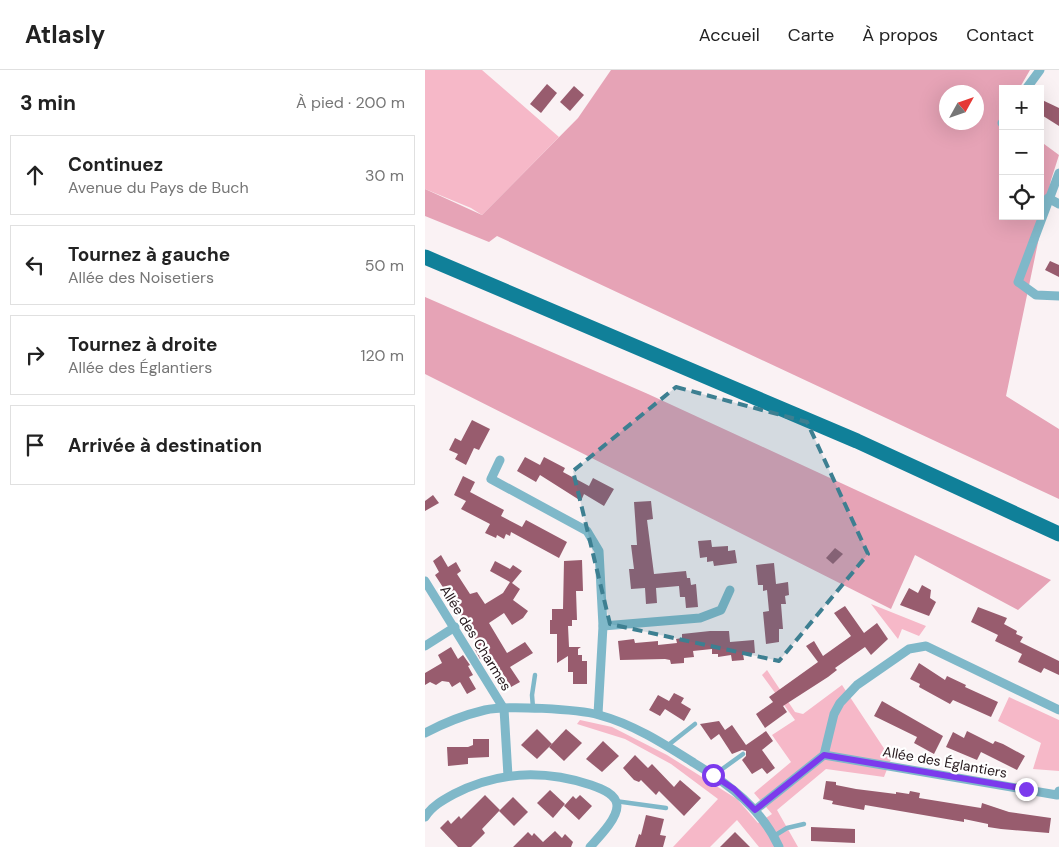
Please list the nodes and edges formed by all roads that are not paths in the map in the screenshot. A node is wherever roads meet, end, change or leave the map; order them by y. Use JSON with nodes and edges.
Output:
{"nodes":[{"id":1,"x":1040,"y":70,"type":"edge"},
{"id":2,"x":1030,"y":85,"type":"edge"},
{"id":3,"x":1059,"y":173,"type":"edge"},
{"id":4,"x":1048,"y":198,"type":"junction"},
{"id":5,"x":1059,"y":204,"type":"edge"},
{"id":6,"x":425,"y":257,"type":"edge"},
{"id":7,"x":1059,"y":296,"type":"edge"},
{"id":8,"x":500,"y":460,"type":"dead end"},
{"id":9,"x":1059,"y":534,"type":"edge"},
{"id":10,"x":425,"y":581,"type":"edge"},
{"id":11,"x":731,"y":590,"type":"dead end"},
{"id":12,"x":603,"y":626,"type":"junction"},
{"id":13,"x":455,"y":627,"type":"junction"},
{"id":14,"x":425,"y":646,"type":"edge"},
{"id":15,"x":535,"y":675,"type":"dead end"},
{"id":16,"x":504,"y":709,"type":"junction"},
{"id":17,"x":533,"y":709,"type":"junction"},
{"id":18,"x":1059,"y":710,"type":"edge"},
{"id":19,"x":598,"y":714,"type":"junction"},
{"id":20,"x":695,"y":724,"type":"dead end"},
{"id":21,"x":425,"y":733,"type":"edge"},
{"id":22,"x":667,"y":746,"type":"junction"},
{"id":23,"x":743,"y":754,"type":"dead end"},
{"id":24,"x":824,"y":755,"type":"junction"},
{"id":25,"x":713,"y":775,"type":"junction"},
{"id":26,"x":508,"y":776,"type":"junction"},
{"id":27,"x":1059,"y":791,"type":"edge"},
{"id":28,"x":615,"y":800,"type":"junction"},
{"id":29,"x":666,"y":808,"type":"dead end"},
{"id":30,"x":755,"y":810,"type":"junction"},
{"id":31,"x":425,"y":817,"type":"edge"},
{"id":32,"x":804,"y":824,"type":"dead end"},
{"id":33,"x":773,"y":836,"type":"junction"},
{"id":34,"x":590,"y":847,"type":"edge"},
{"id":35,"x":779,"y":847,"type":"edge"}],
"edges":[{"from":1,"to":2,"type":"street"},
{"from":3,"to":4,"type":"street"},
{"from":4,"to":5,"type":"street"},
{"from":4,"to":7,"type":"street"},
{"from":6,"to":9,"type":"main road"},
{"from":8,"to":12,"type":"street"},
{"from":10,"to":13,"type":"street","name":"Allée des Charmes"},
{"from":11,"to":12,"type":"street"},
{"from":12,"to":19,"type":"street"},
{"from":13,"to":14,"type":"street"},
{"from":13,"to":16,"type":"street","name":"Allée des Charmes"},
{"from":15,"to":17,"type":"lane"},
{"from":16,"to":17,"type":"street"},
{"from":16,"to":21,"type":"street"},
{"from":16,"to":26,"type":"street"},
{"from":17,"to":19,"type":"street"},
{"from":18,"to":24,"type":"street"},
{"from":19,"to":22,"type":"street"},
{"from":20,"to":22,"type":"lane"},
{"from":22,"to":25,"type":"street"},
{"from":23,"to":25,"type":"lane"},
{"from":24,"to":27,"type":"street","name":"Allée des Églantiers"},
{"from":24,"to":30,"type":"street"},
{"from":25,"to":30,"type":"street"},
{"from":26,"to":28,"type":"street"},
{"from":26,"to":31,"type":"street"},
{"from":28,"to":29,"type":"lane"},
{"from":28,"to":34,"type":"street"},
{"from":30,"to":33,"type":"street"},
{"from":32,"to":33,"type":"lane"},
{"from":33,"to":35,"type":"street"}]}
